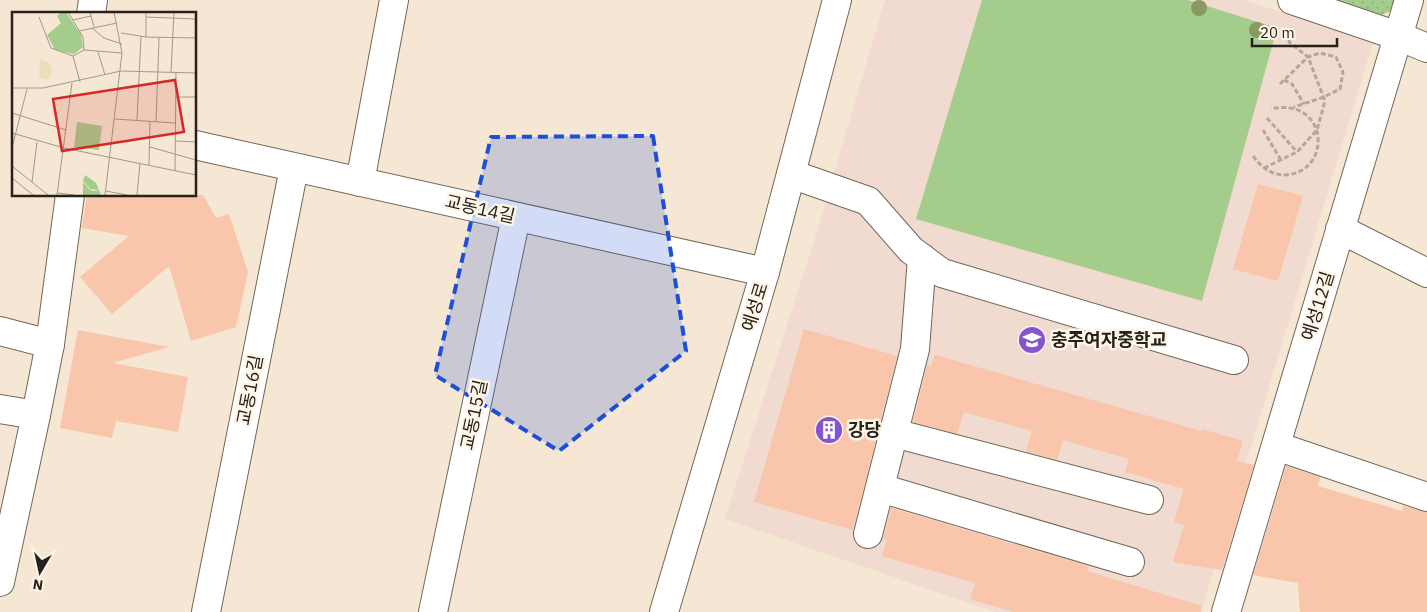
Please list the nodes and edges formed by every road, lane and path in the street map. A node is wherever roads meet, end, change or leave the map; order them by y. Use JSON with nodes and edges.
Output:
{"nodes":[{"id":1,"x":394,"y":0,"type":"edge"},
{"id":2,"x":837,"y":0,"type":"edge"},
{"id":3,"x":1409,"y":0,"type":"edge"},
{"id":4,"x":1296,"y":1,"type":"edge"},
{"id":5,"x":1398,"y":36,"type":"junction"},
{"id":6,"x":1427,"y":48,"type":"edge"},
{"id":7,"x":1308,"y":57,"type":"junction"},
{"id":8,"x":1284,"y":79,"type":"junction"},
{"id":9,"x":1280,"y":84,"type":"dead end"},
{"id":10,"x":1324,"y":97,"type":"junction"},
{"id":11,"x":1304,"y":104,"type":"junction"},
{"id":12,"x":1293,"y":108,"type":"junction"},
{"id":13,"x":1271,"y":109,"type":"dead end"},
{"id":14,"x":1267,"y":118,"type":"dead end"},
{"id":15,"x":1263,"y":130,"type":"dead end"},
{"id":16,"x":1317,"y":130,"type":"junction"},
{"id":17,"x":196,"y":146,"type":"edge"},
{"id":18,"x":1297,"y":152,"type":"junction"},
{"id":19,"x":1253,"y":156,"type":"dead end"},
{"id":20,"x":1281,"y":160,"type":"junction"},
{"id":21,"x":294,"y":168,"type":"junction"},
{"id":22,"x":1264,"y":168,"type":"junction"},
{"id":23,"x":791,"y":174,"type":"junction"},
{"id":24,"x":360,"y":182,"type":"junction"},
{"id":25,"x":70,"y":196,"type":"edge"},
{"id":26,"x":516,"y":217,"type":"junction"},
{"id":27,"x":1340,"y":229,"type":"junction"},
{"id":28,"x":922,"y":258,"type":"junction"},
{"id":29,"x":765,"y":272,"type":"junction"},
{"id":30,"x":1427,"y":273,"type":"edge"},
{"id":31,"x":0,"y":332,"type":"edge"},
{"id":32,"x":50,"y":344,"type":"junction"},
{"id":33,"x":1234,"y":360,"type":"dead end"},
{"id":34,"x":0,"y":409,"type":"edge"},
{"id":35,"x":36,"y":415,"type":"junction"},
{"id":36,"x":894,"y":432,"type":"junction"},
{"id":37,"x":1276,"y":446,"type":"junction"},
{"id":38,"x":880,"y":488,"type":"junction"},
{"id":39,"x":1427,"y":496,"type":"edge"},
{"id":40,"x":1149,"y":500,"type":"dead end"},
{"id":41,"x":868,"y":534,"type":"dead end"},
{"id":42,"x":1130,"y":562,"type":"dead end"},
{"id":43,"x":0,"y":582,"type":"edge"},
{"id":44,"x":206,"y":612,"type":"edge"},
{"id":45,"x":433,"y":612,"type":"edge"},
{"id":46,"x":664,"y":612,"type":"edge"},
{"id":47,"x":1226,"y":612,"type":"edge"}],
"edges":[{"from":1,"to":24,"type":"street"},
{"from":2,"to":23,"type":"street","name":"예성로"},
{"from":3,"to":5,"type":"street","name":"예성12길"},
{"from":4,"to":5,"type":"street"},
{"from":4,"to":7,"type":"path"},
{"from":5,"to":6,"type":"street"},
{"from":5,"to":27,"type":"street","name":"예성12길"},
{"from":7,"to":8,"type":"path"},
{"from":7,"to":10,"type":"path"},
{"from":7,"to":10,"type":"path"},
{"from":8,"to":9,"type":"path"},
{"from":8,"to":11,"type":"path"},
{"from":10,"to":11,"type":"path"},
{"from":10,"to":16,"type":"path"},
{"from":11,"to":12,"type":"path"},
{"from":12,"to":13,"type":"path"},
{"from":12,"to":16,"type":"path"},
{"from":14,"to":18,"type":"path"},
{"from":15,"to":20,"type":"path"},
{"from":16,"to":18,"type":"path"},
{"from":16,"to":22,"type":"path"},
{"from":17,"to":21,"type":"street","name":"교동14길"},
{"from":18,"to":20,"type":"path"},
{"from":19,"to":22,"type":"path"},
{"from":20,"to":22,"type":"path"},
{"from":21,"to":24,"type":"street","name":"교동14길"},
{"from":21,"to":44,"type":"street","name":"교동16길"},
{"from":23,"to":28,"type":"street"},
{"from":23,"to":29,"type":"street","name":"예성로"},
{"from":24,"to":26,"type":"street","name":"교동14길"},
{"from":25,"to":32,"type":"street"},
{"from":26,"to":29,"type":"street","name":"교동14길"},
{"from":26,"to":45,"type":"street","name":"교동15길"},
{"from":27,"to":30,"type":"street"},
{"from":27,"to":37,"type":"street","name":"예성12길"},
{"from":28,"to":33,"type":"street"},
{"from":28,"to":36,"type":"street"},
{"from":29,"to":46,"type":"street","name":"예성로"},
{"from":31,"to":32,"type":"street"},
{"from":32,"to":35,"type":"street"},
{"from":34,"to":35,"type":"street"},
{"from":35,"to":43,"type":"street"},
{"from":36,"to":38,"type":"street"},
{"from":36,"to":40,"type":"street"},
{"from":37,"to":39,"type":"street"},
{"from":37,"to":47,"type":"street","name":"예성12길"},
{"from":38,"to":41,"type":"street"},
{"from":38,"to":42,"type":"street"}]}
